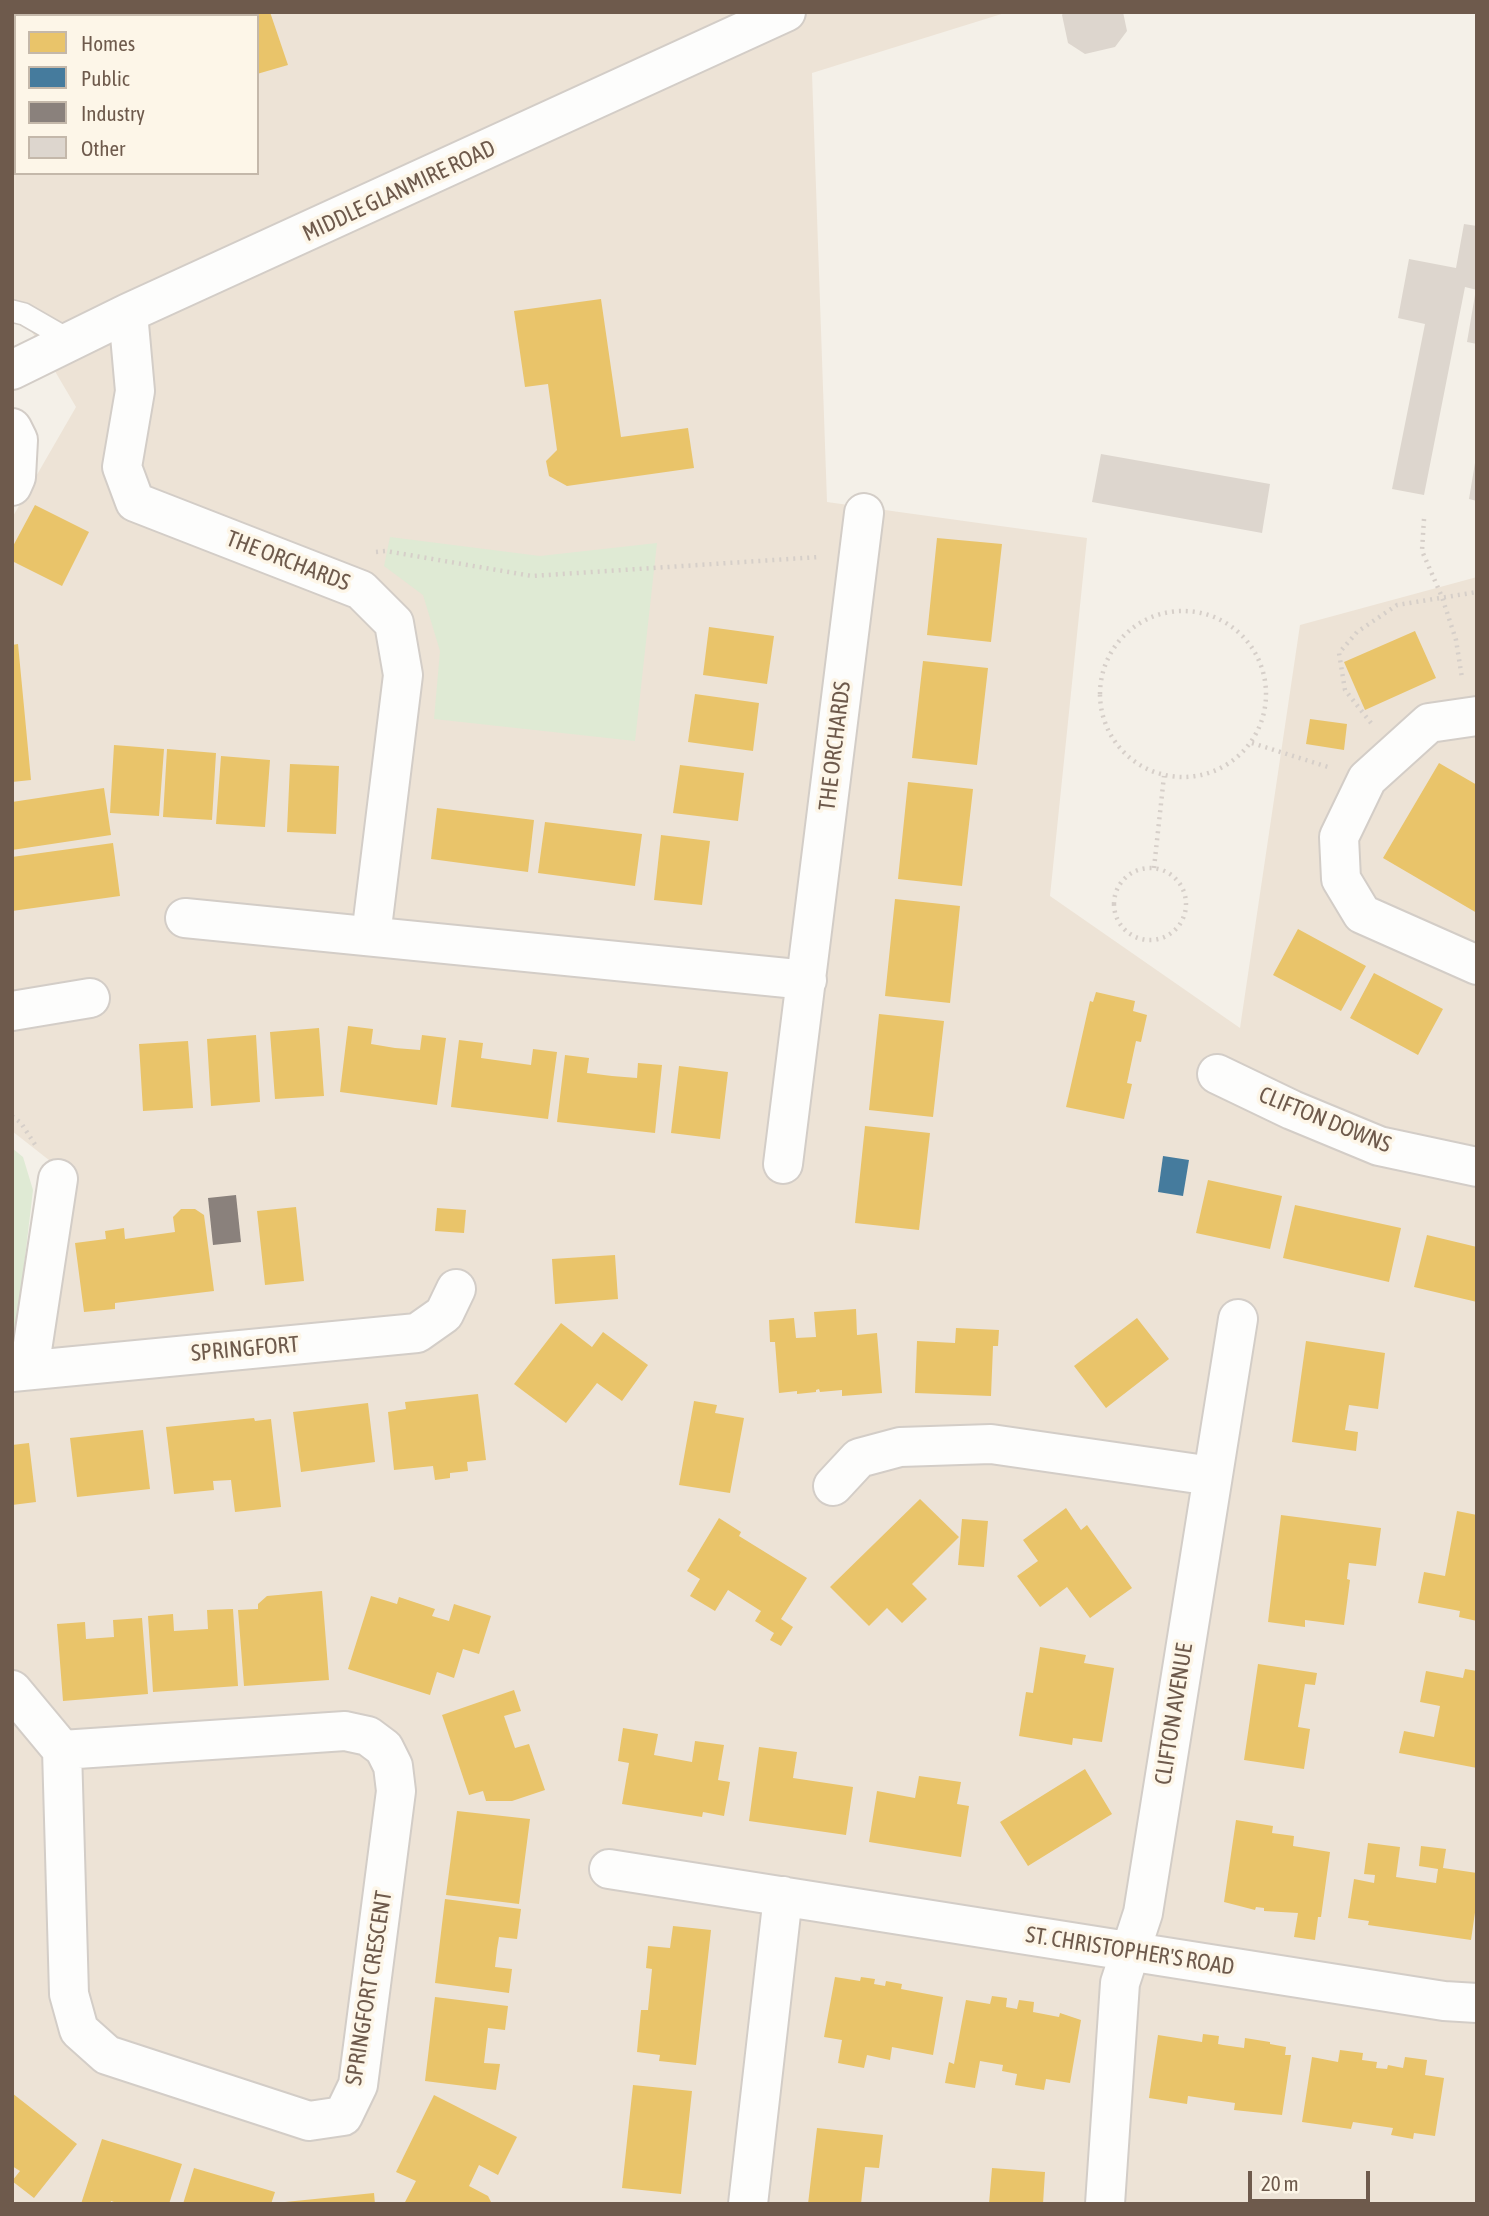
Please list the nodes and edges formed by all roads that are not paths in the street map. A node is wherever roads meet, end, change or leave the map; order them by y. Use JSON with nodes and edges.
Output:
{"nodes":[{"id":1,"x":786,"y":12,"type":"edge"},
{"id":2,"x":12,"y":311,"type":"edge"},
{"id":3,"x":128,"y":313,"type":"junction"},
{"id":4,"x":71,"y":341,"type":"junction"},
{"id":5,"x":12,"y":370,"type":"edge"},
{"id":6,"x":12,"y":428,"type":"edge"},
{"id":7,"x":12,"y":486,"type":"edge"},
{"id":8,"x":864,"y":513,"type":"road end"},
{"id":9,"x":1473,"y":716,"type":"edge"},
{"id":10,"x":185,"y":918,"type":"dead end"},
{"id":11,"x":371,"y":936,"type":"junction"},
{"id":12,"x":1477,"y":965,"type":"edge"},
{"id":13,"x":807,"y":980,"type":"junction"},
{"id":14,"x":90,"y":999,"type":"dead end"},
{"id":15,"x":12,"y":1011,"type":"edge"},
{"id":16,"x":1217,"y":1074,"type":"dead end"},
{"id":17,"x":783,"y":1164,"type":"dead end"},
{"id":18,"x":1477,"y":1167,"type":"edge"},
{"id":19,"x":58,"y":1179,"type":"dead end"},
{"id":20,"x":456,"y":1289,"type":"dead end"},
{"id":21,"x":1238,"y":1319,"type":"dead end"},
{"id":22,"x":20,"y":1371,"type":"edge"},
{"id":23,"x":1212,"y":1476,"type":"junction"},
{"id":24,"x":833,"y":1486,"type":"dead end"},
{"id":25,"x":12,"y":1690,"type":"edge"},
{"id":26,"x":62,"y":1750,"type":"junction"},
{"id":27,"x":609,"y":1869,"type":"dead end"},
{"id":28,"x":783,"y":1896,"type":"junction"},
{"id":29,"x":1130,"y":1950,"type":"junction"},
{"id":30,"x":1477,"y":2003,"type":"edge"},
{"id":31,"x":748,"y":2204,"type":"edge"},
{"id":32,"x":1105,"y":2204,"type":"edge"}],
"edges":[{"from":1,"to":3,"type":"street","name":"MIDDLE GLANMIRE ROAD"},
{"from":2,"to":4,"type":"lane"},
{"from":3,"to":4,"type":"street","name":"MIDDLE GLANMIRE ROAD"},
{"from":3,"to":11,"type":"street","name":"THE ORCHARDS"},
{"from":4,"to":5,"type":"street","name":"MIDDLE GLANMIRE ROAD"},
{"from":6,"to":7,"type":"street"},
{"from":8,"to":13,"type":"street","name":"THE ORCHARDS"},
{"from":9,"to":12,"type":"street"},
{"from":10,"to":11,"type":"street"},
{"from":11,"to":13,"type":"street"},
{"from":13,"to":17,"type":"street","name":"THE ORCHARDS"},
{"from":14,"to":15,"type":"street"},
{"from":16,"to":18,"type":"street","name":"CLIFTON DOWNS"},
{"from":19,"to":22,"type":"street"},
{"from":20,"to":22,"type":"street","name":"SPRINGFORT"},
{"from":21,"to":23,"type":"street","name":"CLIFTON AVENUE"},
{"from":23,"to":24,"type":"street"},
{"from":23,"to":29,"type":"street","name":"CLIFTON AVENUE"},
{"from":25,"to":26,"type":"street"},
{"from":26,"to":26,"type":"street","name":"SPRINGFORT CRESCENT"},
{"from":27,"to":28,"type":"street","name":"ST. CHRISTOPHER'S ROAD"},
{"from":28,"to":29,"type":"street","name":"ST. CHRISTOPHER'S ROAD"},
{"from":28,"to":31,"type":"street"},
{"from":29,"to":30,"type":"street","name":"ST. CHRISTOPHER'S ROAD"},
{"from":29,"to":32,"type":"street","name":"CLIFTON AVENUE"}]}
